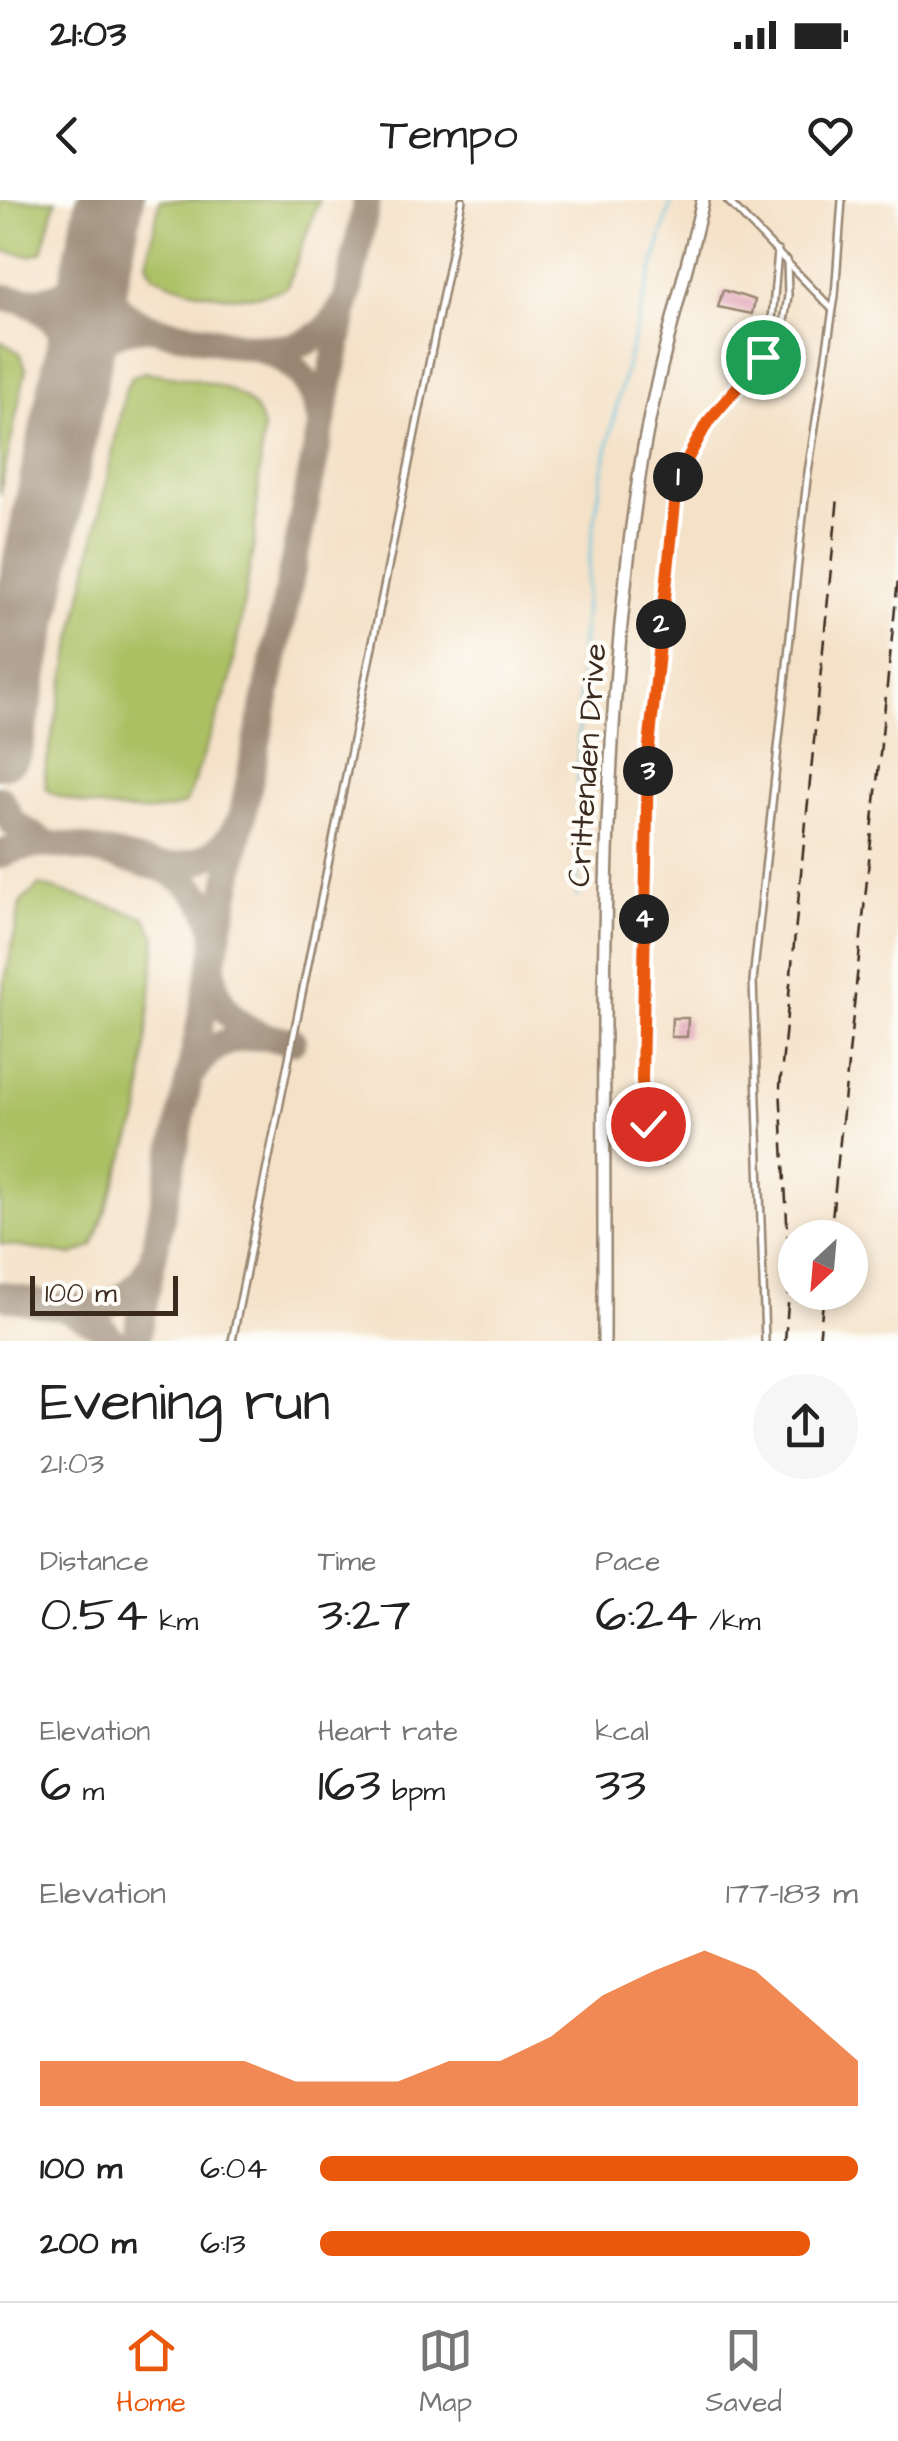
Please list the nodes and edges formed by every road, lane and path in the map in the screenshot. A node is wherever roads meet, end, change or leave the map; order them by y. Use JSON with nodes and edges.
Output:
{"nodes":[{"id":1,"x":462,"y":200,"type":"edge"},
{"id":2,"x":703,"y":200,"type":"edge"},
{"id":3,"x":727,"y":200,"type":"edge"},
{"id":4,"x":842,"y":200,"type":"edge"},
{"id":5,"x":778,"y":251,"type":"junction"},
{"id":6,"x":787,"y":260,"type":"junction"},
{"id":7,"x":833,"y":310,"type":"junction"},
{"id":8,"x":759,"y":366,"type":"junction"},
{"id":9,"x":662,"y":1161,"type":"dead end"},
{"id":10,"x":232,"y":1341,"type":"edge"},
{"id":11,"x":604,"y":1341,"type":"edge"},
{"id":12,"x":765,"y":1341,"type":"edge"}],
"edges":[{"from":1,"to":10,"type":"lane"},
{"from":2,"to":11,"type":"street","name":"Crittenden Drive"},
{"from":3,"to":5,"type":"lane"},
{"from":4,"to":7,"type":"lane"},
{"from":5,"to":6,"type":"lane"},
{"from":5,"to":8,"type":"lane"},
{"from":6,"to":7,"type":"lane"},
{"from":6,"to":8,"type":"lane"},
{"from":7,"to":12,"type":"lane"},
{"from":8,"to":9,"type":"lane"}]}
